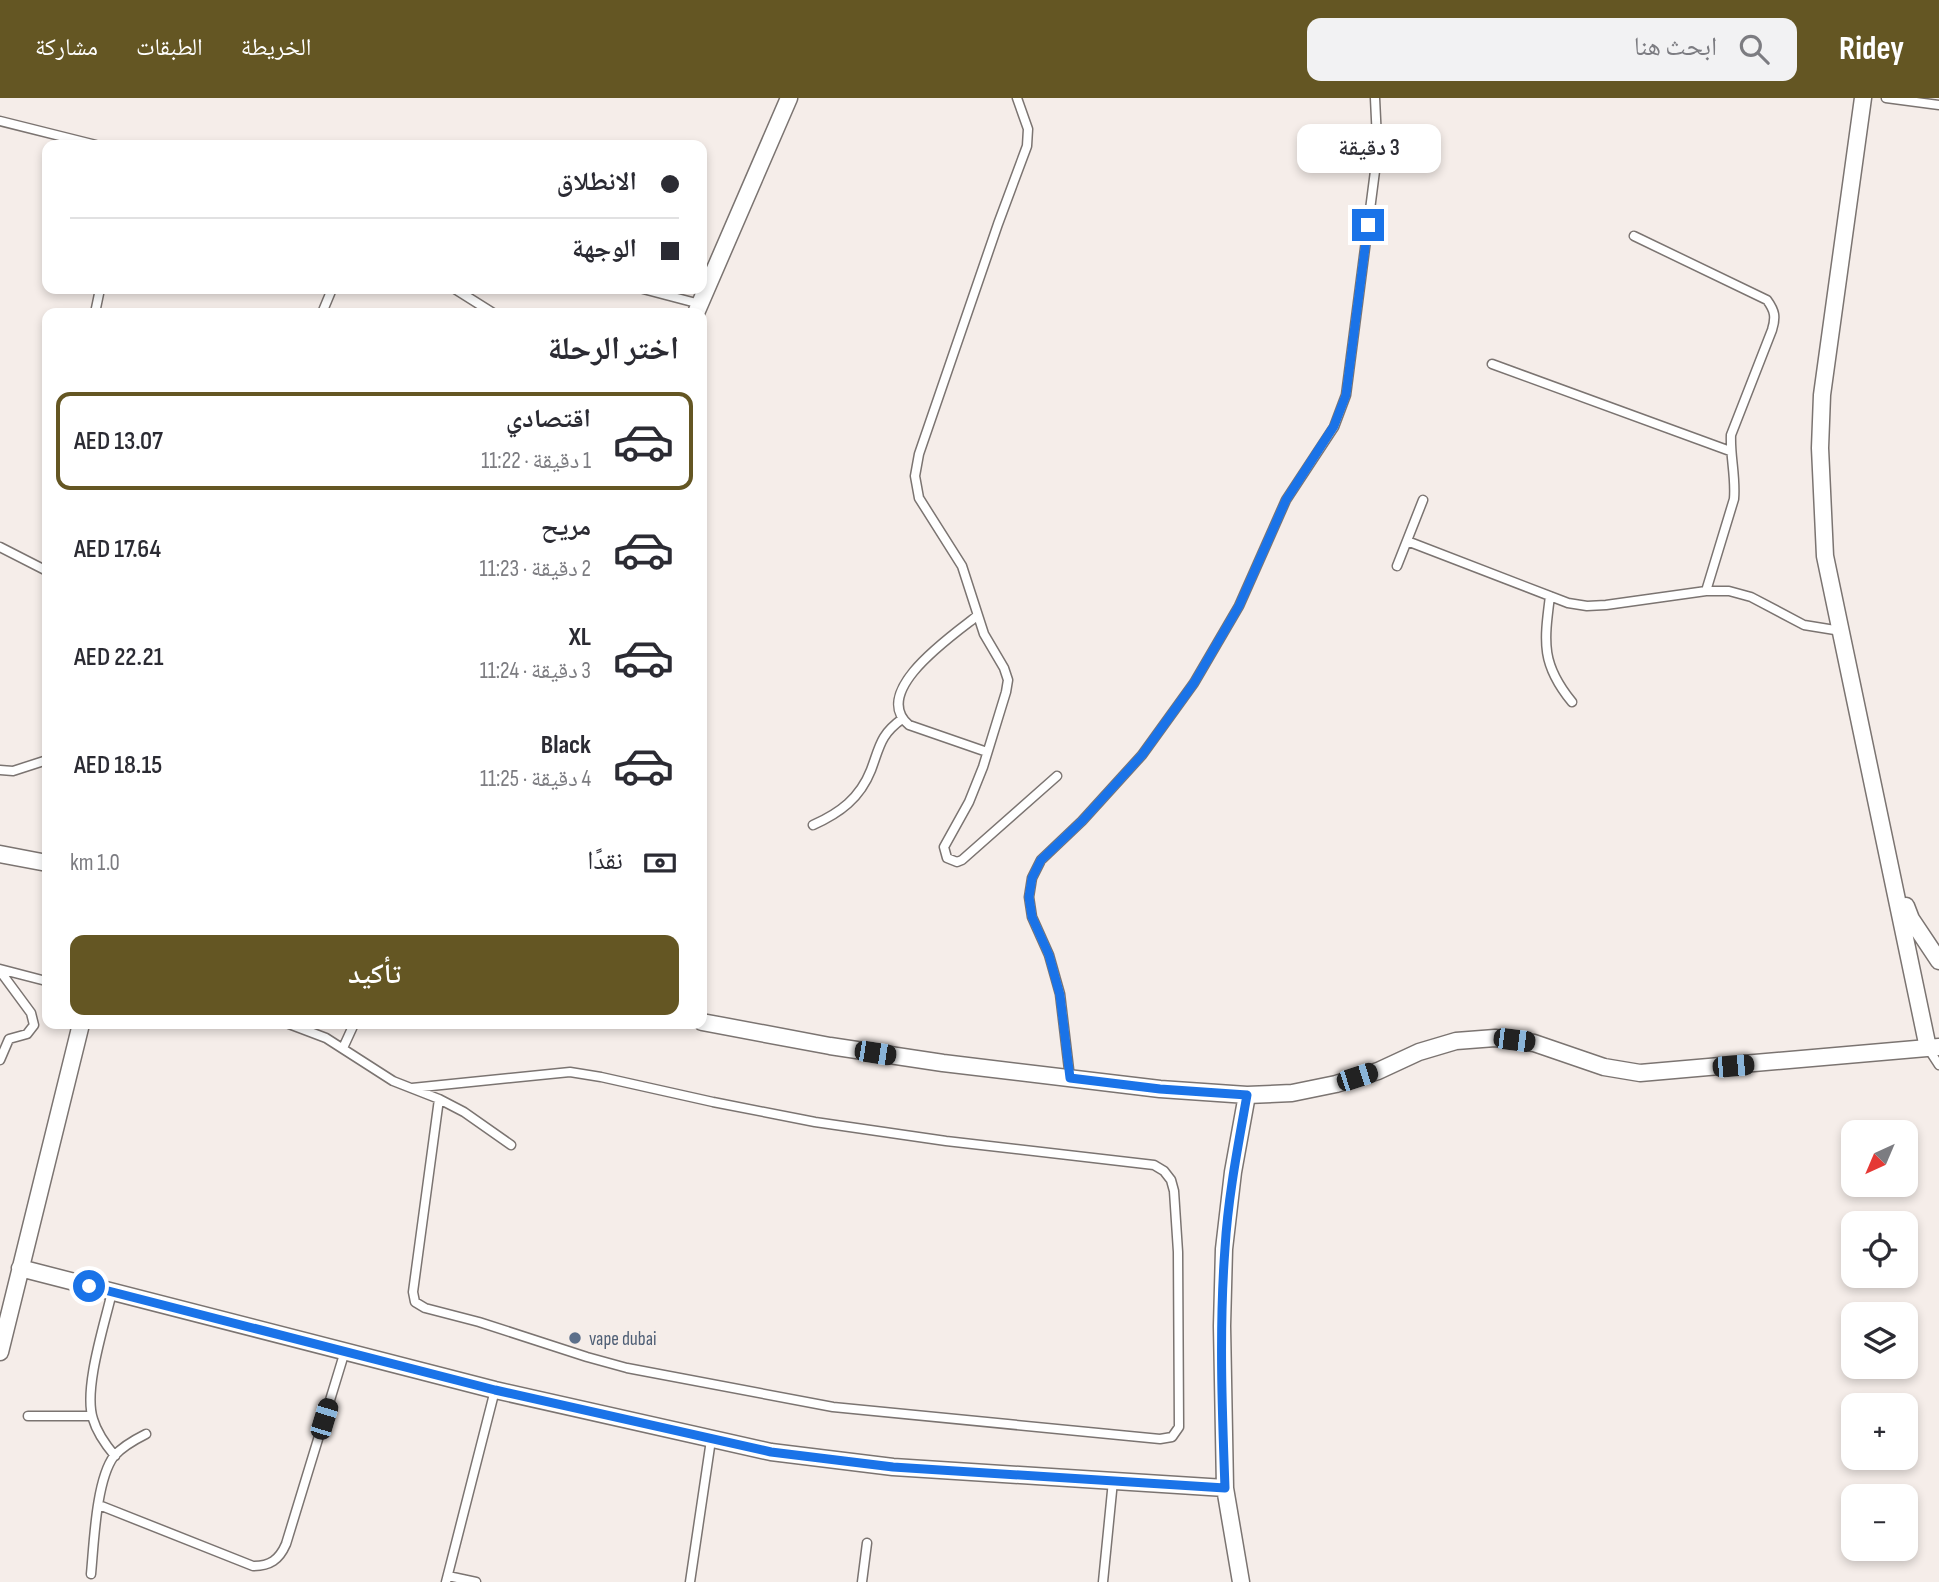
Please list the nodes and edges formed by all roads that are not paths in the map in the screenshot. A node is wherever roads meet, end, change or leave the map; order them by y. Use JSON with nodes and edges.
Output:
{"nodes":[{"id":1,"x":789,"y":98,"type":"edge"},
{"id":2,"x":1017,"y":98,"type":"edge"},
{"id":3,"x":1375,"y":98,"type":"edge"},
{"id":4,"x":1863,"y":98,"type":"edge"},
{"id":5,"x":1886,"y":98,"type":"edge"},
{"id":6,"x":1933,"y":102,"type":"edge"},
{"id":7,"x":0,"y":121,"type":"edge"},
{"id":8,"x":76,"y":140,"type":"edge"},
{"id":9,"x":1634,"y":236,"type":"dead end"},
{"id":10,"x":707,"y":287,"type":"edge"},
{"id":11,"x":463,"y":294,"type":"edge"},
{"id":12,"x":657,"y":294,"type":"edge"},
{"id":13,"x":485,"y":308,"type":"edge"},
{"id":14,"x":698,"y":308,"type":"edge"},
{"id":15,"x":1492,"y":364,"type":"dead end"},
{"id":16,"x":1730,"y":451,"type":"junction"},
{"id":17,"x":1423,"y":500,"type":"dead end"},
{"id":18,"x":1406,"y":541,"type":"junction"},
{"id":19,"x":0,"y":547,"type":"edge"},
{"id":20,"x":1397,"y":566,"type":"dead end"},
{"id":21,"x":42,"y":568,"type":"edge"},
{"id":22,"x":1706,"y":591,"type":"junction"},
{"id":23,"x":1550,"y":596,"type":"junction"},
{"id":24,"x":977,"y":616,"type":"junction"},
{"id":25,"x":1841,"y":631,"type":"junction"},
{"id":26,"x":1572,"y":702,"type":"dead end"},
{"id":27,"x":902,"y":719,"type":"junction"},
{"id":28,"x":987,"y":752,"type":"junction"},
{"id":29,"x":42,"y":762,"type":"edge"},
{"id":30,"x":0,"y":770,"type":"edge"},
{"id":31,"x":1057,"y":776,"type":"dead end"},
{"id":32,"x":813,"y":825,"type":"dead end"},
{"id":33,"x":0,"y":853,"type":"edge"},
{"id":34,"x":42,"y":862,"type":"edge"},
{"id":35,"x":1894,"y":878,"type":"junction"},
{"id":36,"x":1939,"y":961,"type":"edge"},
{"id":37,"x":0,"y":970,"type":"edge"},
{"id":38,"x":42,"y":980,"type":"edge"},
{"id":39,"x":707,"y":1023,"type":"edge"},
{"id":40,"x":80,"y":1029,"type":"edge"},
{"id":41,"x":302,"y":1029,"type":"edge"},
{"id":42,"x":352,"y":1029,"type":"edge"},
{"id":43,"x":1933,"y":1047,"type":"edge"},
{"id":44,"x":343,"y":1048,"type":"junction"},
{"id":45,"x":0,"y":1060,"type":"edge"},
{"id":46,"x":1939,"y":1065,"type":"edge"},
{"id":47,"x":1070,"y":1078,"type":"junction"},
{"id":48,"x":412,"y":1088,"type":"junction"},
{"id":49,"x":1247,"y":1095,"type":"junction"},
{"id":50,"x":439,"y":1099,"type":"junction"},
{"id":51,"x":511,"y":1145,"type":"dead end"},
{"id":52,"x":20,"y":1268,"type":"junction"},
{"id":53,"x":112,"y":1292,"type":"junction"},
{"id":54,"x":0,"y":1352,"type":"edge"},
{"id":55,"x":345,"y":1352,"type":"junction"},
{"id":56,"x":495,"y":1390,"type":"junction"},
{"id":57,"x":28,"y":1416,"type":"dead end"},
{"id":58,"x":92,"y":1416,"type":"junction"},
{"id":59,"x":146,"y":1434,"type":"dead end"},
{"id":60,"x":711,"y":1440,"type":"junction"},
{"id":61,"x":115,"y":1456,"type":"junction"},
{"id":62,"x":1114,"y":1481,"type":"junction"},
{"id":63,"x":1225,"y":1488,"type":"junction"},
{"id":64,"x":99,"y":1505,"type":"junction"},
{"id":65,"x":867,"y":1543,"type":"dead end"},
{"id":66,"x":91,"y":1574,"type":"dead end"},
{"id":67,"x":447,"y":1579,"type":"edge"},
{"id":68,"x":476,"y":1582,"type":"edge"},
{"id":69,"x":690,"y":1582,"type":"edge"},
{"id":70,"x":862,"y":1582,"type":"edge"},
{"id":71,"x":1103,"y":1582,"type":"edge"},
{"id":72,"x":1241,"y":1582,"type":"edge"}],
"edges":[{"from":1,"to":10,"type":"street"},
{"from":2,"to":24,"type":"lane"},
{"from":3,"to":47,"type":"lane"},
{"from":4,"to":25,"type":"street"},
{"from":5,"to":6,"type":"lane"},
{"from":7,"to":8,"type":"lane"},
{"from":9,"to":16,"type":"lane"},
{"from":11,"to":13,"type":"lane"},
{"from":12,"to":14,"type":"lane"},
{"from":15,"to":16,"type":"lane"},
{"from":16,"to":22,"type":"lane"},
{"from":17,"to":18,"type":"lane"},
{"from":18,"to":20,"type":"lane"},
{"from":18,"to":23,"type":"lane"},
{"from":19,"to":21,"type":"lane"},
{"from":22,"to":23,"type":"lane"},
{"from":22,"to":25,"type":"lane"},
{"from":23,"to":26,"type":"lane"},
{"from":24,"to":27,"type":"lane"},
{"from":24,"to":28,"type":"lane"},
{"from":25,"to":35,"type":"street"},
{"from":27,"to":28,"type":"lane"},
{"from":27,"to":32,"type":"lane"},
{"from":28,"to":31,"type":"lane"},
{"from":29,"to":30,"type":"lane"},
{"from":33,"to":34,"type":"street"},
{"from":35,"to":36,"type":"street"},
{"from":35,"to":43,"type":"street"},
{"from":37,"to":38,"type":"lane"},
{"from":37,"to":45,"type":"lane"},
{"from":39,"to":47,"type":"street"},
{"from":40,"to":52,"type":"street"},
{"from":41,"to":44,"type":"lane"},
{"from":42,"to":44,"type":"lane"},
{"from":43,"to":46,"type":"lane"},
{"from":43,"to":49,"type":"street"},
{"from":44,"to":48,"type":"lane"},
{"from":47,"to":49,"type":"street"},
{"from":48,"to":50,"type":"lane"},
{"from":48,"to":50,"type":"lane"},
{"from":49,"to":63,"type":"street"},
{"from":50,"to":51,"type":"lane"},
{"from":52,"to":53,"type":"street"},
{"from":52,"to":54,"type":"street"},
{"from":53,"to":55,"type":"street"},
{"from":53,"to":58,"type":"lane"},
{"from":55,"to":56,"type":"street"},
{"from":55,"to":64,"type":"lane"},
{"from":56,"to":60,"type":"street"},
{"from":56,"to":67,"type":"lane"},
{"from":57,"to":58,"type":"lane"},
{"from":58,"to":61,"type":"lane"},
{"from":59,"to":61,"type":"lane"},
{"from":60,"to":62,"type":"street"},
{"from":60,"to":69,"type":"lane"},
{"from":61,"to":64,"type":"lane"},
{"from":62,"to":63,"type":"street"},
{"from":62,"to":71,"type":"lane"},
{"from":63,"to":72,"type":"street"},
{"from":64,"to":66,"type":"lane"},
{"from":65,"to":70,"type":"lane"},
{"from":67,"to":68,"type":"lane"}]}
